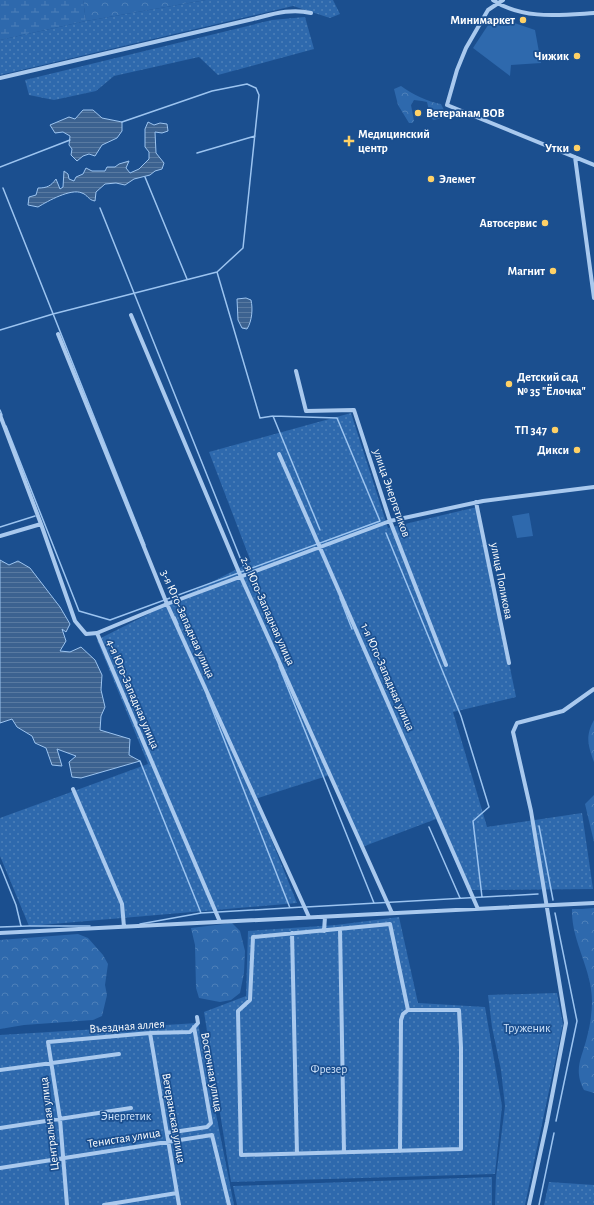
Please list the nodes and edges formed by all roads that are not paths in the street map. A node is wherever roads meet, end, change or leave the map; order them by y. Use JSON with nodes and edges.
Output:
{"nodes":[{"id":1,"x":493,"y":0,"type":"edge"},
{"id":2,"x":503,"y":0,"type":"edge"},
{"id":3,"x":498,"y":3,"type":"junction"},
{"id":4,"x":311,"y":12,"type":"dead end"},
{"id":5,"x":594,"y":13,"type":"edge"},
{"id":6,"x":0,"y":78,"type":"edge"},
{"id":7,"x":575,"y":157,"type":"junction"},
{"id":8,"x":594,"y":165,"type":"edge"},
{"id":9,"x":594,"y":298,"type":"edge"},
{"id":10,"x":131,"y":314,"type":"dead end"},
{"id":11,"x":58,"y":334,"type":"dead end"},
{"id":12,"x":296,"y":371,"type":"dead end"},
{"id":13,"x":0,"y":415,"type":"edge"},
{"id":14,"x":279,"y":454,"type":"dead end"},
{"id":15,"x":594,"y":487,"type":"edge"},
{"id":16,"x":476,"y":502,"type":"junction"},
{"id":17,"x":390,"y":521,"type":"junction"},
{"id":18,"x":41,"y":524,"type":"junction"},
{"id":19,"x":0,"y":536,"type":"edge"},
{"id":20,"x":320,"y":547,"type":"junction"},
{"id":21,"x":241,"y":577,"type":"junction"},
{"id":22,"x":168,"y":604,"type":"junction"},
{"id":23,"x":96,"y":634,"type":"junction"},
{"id":24,"x":509,"y":663,"type":"dead end"},
{"id":25,"x":446,"y":665,"type":"dead end"},
{"id":26,"x":594,"y":689,"type":"edge"},
{"id":27,"x":73,"y":788,"type":"dead end"},
{"id":28,"x":594,"y":903,"type":"edge"},
{"id":29,"x":547,"y":905,"type":"junction"},
{"id":30,"x":478,"y":909,"type":"junction"},
{"id":31,"x":392,"y":913,"type":"junction"},
{"id":32,"x":309,"y":917,"type":"junction"},
{"id":33,"x":325,"y":917,"type":"junction"},
{"id":34,"x":220,"y":922,"type":"junction"},
{"id":35,"x":124,"y":927,"type":"junction"},
{"id":36,"x":340,"y":929,"type":"junction"},
{"id":37,"x":324,"y":931,"type":"junction"},
{"id":38,"x":0,"y":933,"type":"edge"},
{"id":39,"x":292,"y":933,"type":"junction"},
{"id":40,"x":408,"y":1010,"type":"junction"},
{"id":41,"x":197,"y":1017,"type":"dead end"},
{"id":42,"x":194,"y":1027,"type":"junction"},
{"id":43,"x":150,"y":1033,"type":"junction"},
{"id":44,"x":48,"y":1042,"type":"joint"},
{"id":45,"x":119,"y":1054,"type":"dead end"},
{"id":46,"x":51,"y":1064,"type":"junction"},
{"id":47,"x":0,"y":1070,"type":"edge"},
{"id":48,"x":131,"y":1108,"type":"dead end"},
{"id":49,"x":60,"y":1119,"type":"junction"},
{"id":50,"x":0,"y":1128,"type":"edge"},
{"id":51,"x":167,"y":1133,"type":"junction"},
{"id":52,"x":168,"y":1141,"type":"junction"},
{"id":53,"x":400,"y":1150,"type":"junction"},
{"id":54,"x":344,"y":1152,"type":"junction"},
{"id":55,"x":297,"y":1154,"type":"junction"},
{"id":56,"x":63,"y":1158,"type":"junction"},
{"id":57,"x":0,"y":1168,"type":"edge"},
{"id":58,"x":177,"y":1193,"type":"junction"},
{"id":59,"x":67,"y":1205,"type":"edge"},
{"id":60,"x":104,"y":1205,"type":"edge"},
{"id":61,"x":179,"y":1205,"type":"edge"},
{"id":62,"x":229,"y":1205,"type":"edge"},
{"id":63,"x":530,"y":1205,"type":"edge"}],
"edges":[{"from":1,"to":3,"type":"street"},
{"from":2,"to":3,"type":"street"},
{"from":3,"to":5,"type":"street"},
{"from":3,"to":7,"type":"street"},
{"from":4,"to":6,"type":"street"},
{"from":7,"to":8,"type":"street"},
{"from":7,"to":9,"type":"street"},
{"from":10,"to":21,"type":"street","name":"2-я Юго-Западная улица"},
{"from":11,"to":22,"type":"street","name":"3-я Юго-Западная улица"},
{"from":12,"to":17,"type":"street","name":"улица Энергетиков"},
{"from":13,"to":18,"type":"street","name":"4-я Юго-Западная улица"},
{"from":14,"to":20,"type":"street","name":"1-я Юго-Западная улица"},
{"from":15,"to":16,"type":"street"},
{"from":16,"to":17,"type":"street"},
{"from":16,"to":24,"type":"street","name":"улица Поликова"},
{"from":17,"to":20,"type":"street"},
{"from":17,"to":25,"type":"street","name":"улица Энергетиков"},
{"from":18,"to":19,"type":"street"},
{"from":18,"to":23,"type":"street","name":"4-я Юго-Западная улица"},
{"from":20,"to":21,"type":"street"},
{"from":20,"to":30,"type":"street","name":"1-я Юго-Западная улица"},
{"from":21,"to":22,"type":"street"},
{"from":21,"to":31,"type":"street","name":"2-я Юго-Западная улица"},
{"from":22,"to":23,"type":"street"},
{"from":22,"to":32,"type":"street","name":"3-я Юго-Западная улица"},
{"from":23,"to":34,"type":"street","name":"4-я Юго-Западная улица"},
{"from":26,"to":29,"type":"street"},
{"from":27,"to":35,"type":"street"},
{"from":28,"to":29,"type":"street"},
{"from":29,"to":30,"type":"street"},
{"from":29,"to":63,"type":"street"},
{"from":30,"to":31,"type":"street"},
{"from":31,"to":33,"type":"street"},
{"from":32,"to":33,"type":"street"},
{"from":32,"to":34,"type":"street"},
{"from":33,"to":37,"type":"street"},
{"from":34,"to":35,"type":"street"},
{"from":35,"to":38,"type":"street"},
{"from":36,"to":37,"type":"street"},
{"from":36,"to":40,"type":"street"},
{"from":36,"to":54,"type":"street"},
{"from":37,"to":39,"type":"street"},
{"from":39,"to":55,"type":"street"},
{"from":39,"to":55,"type":"street"},
{"from":40,"to":53,"type":"street"},
{"from":40,"to":53,"type":"street"},
{"from":41,"to":42,"type":"street"},
{"from":42,"to":43,"type":"street","name":"Въездная аллея"},
{"from":42,"to":51,"type":"street","name":"Восточная улица"},
{"from":43,"to":44,"type":"street","name":"Въездная аллея"},
{"from":43,"to":51,"type":"street","name":"Ветеранская улица"},
{"from":44,"to":46,"type":"street","name":"Центральная улица"},
{"from":45,"to":46,"type":"street"},
{"from":46,"to":47,"type":"street"},
{"from":46,"to":49,"type":"street","name":"Центральная улица"},
{"from":48,"to":49,"type":"street"},
{"from":49,"to":50,"type":"street"},
{"from":49,"to":56,"type":"street","name":"Центральная улица"},
{"from":51,"to":52,"type":"street","name":"Ветеранская улица"},
{"from":52,"to":56,"type":"street","name":"Тенистая улица"},
{"from":52,"to":58,"type":"street","name":"Ветеранская улица"},
{"from":52,"to":62,"type":"street","name":"Тенистая улица"},
{"from":53,"to":54,"type":"street"},
{"from":54,"to":55,"type":"street"},
{"from":56,"to":57,"type":"street","name":"Тенистая улица"},
{"from":56,"to":59,"type":"street","name":"Центральная улица"},
{"from":58,"to":60,"type":"street"},
{"from":58,"to":61,"type":"street","name":"Ветеранская улица"}]}
